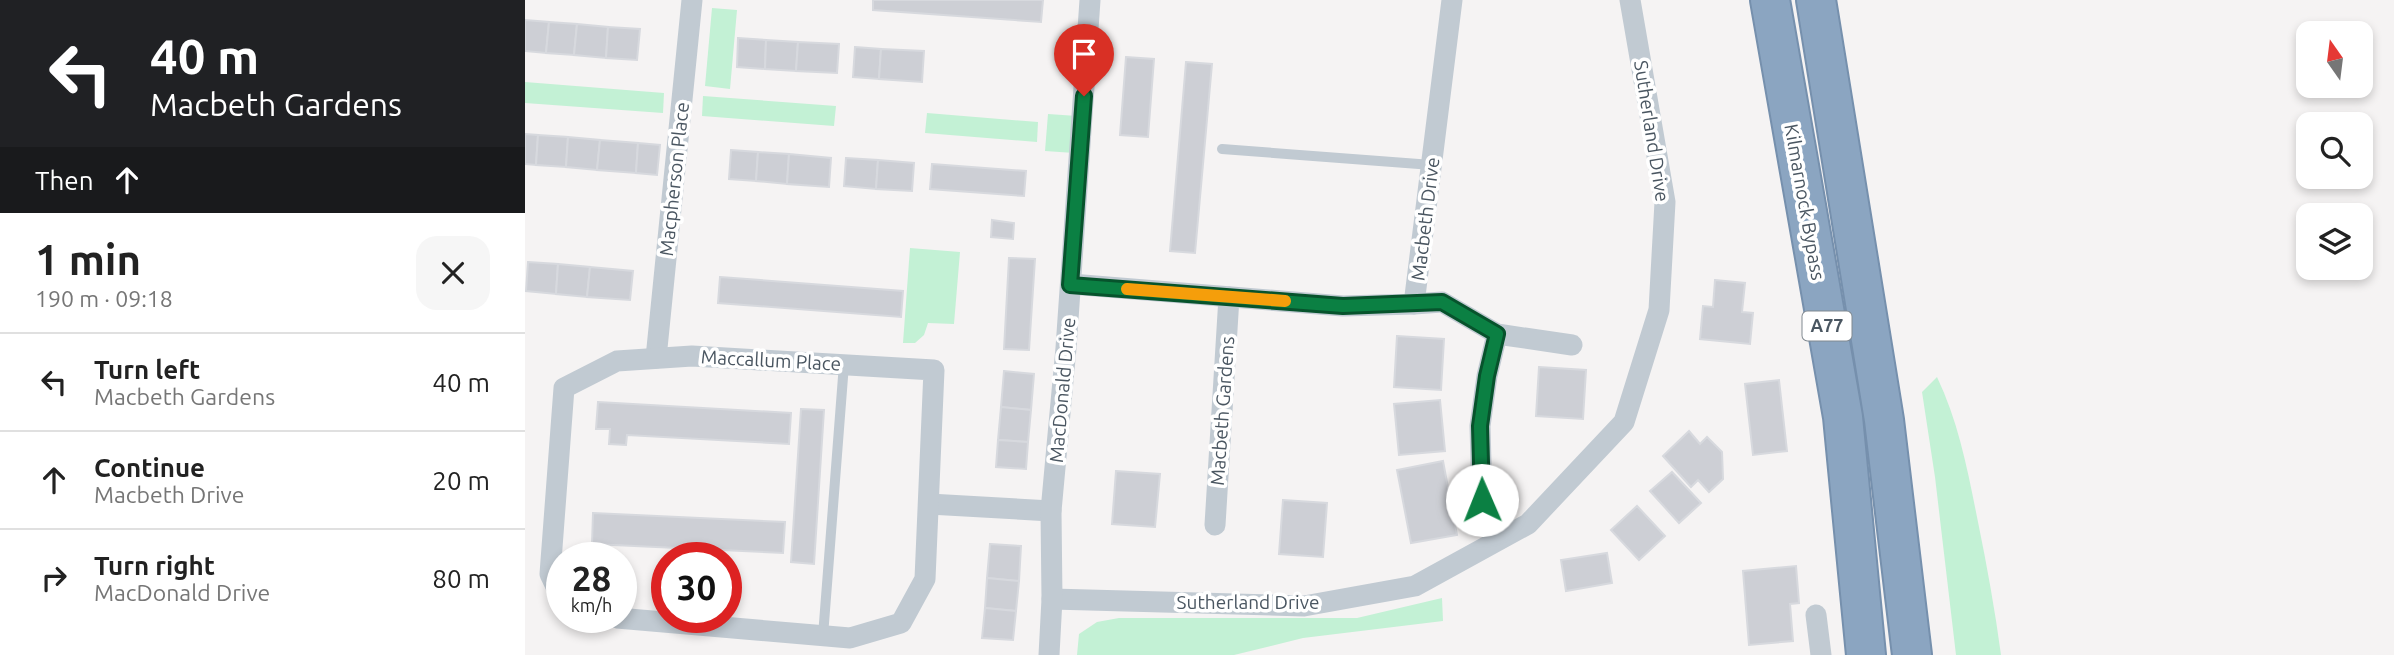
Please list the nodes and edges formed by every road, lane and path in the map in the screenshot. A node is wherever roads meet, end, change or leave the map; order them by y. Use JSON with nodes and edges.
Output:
{"nodes":[{"id":1,"x":692,"y":0,"type":"edge"},
{"id":2,"x":1090,"y":0,"type":"edge"},
{"id":3,"x":1452,"y":0,"type":"edge"},
{"id":4,"x":1630,"y":0,"type":"edge"},
{"id":5,"x":1770,"y":0,"type":"edge"},
{"id":6,"x":1816,"y":0,"type":"edge"},
{"id":7,"x":1222,"y":149,"type":"dead end"},
{"id":8,"x":1432,"y":165,"type":"junction"},
{"id":9,"x":1070,"y":285,"type":"junction"},
{"id":10,"x":1229,"y":297,"type":"junction"},
{"id":11,"x":1415,"y":304,"type":"junction"},
{"id":12,"x":1497,"y":334,"type":"junction"},
{"id":13,"x":1571,"y":345,"type":"dead end"},
{"id":14,"x":656,"y":358,"type":"junction"},
{"id":15,"x":844,"y":365,"type":"junction"},
{"id":16,"x":1482,"y":500,"type":"dead end"},
{"id":17,"x":929,"y":504,"type":"junction"},
{"id":18,"x":1051,"y":511,"type":"junction"},
{"id":19,"x":1215,"y":525,"type":"dead end"},
{"id":20,"x":552,"y":542,"type":"edge"},
{"id":21,"x":1052,"y":599,"type":"junction"},
{"id":22,"x":1817,"y":615,"type":"dead end"},
{"id":23,"x":637,"y":620,"type":"edge"},
{"id":24,"x":823,"y":636,"type":"junction"},
{"id":25,"x":1049,"y":655,"type":"edge"},
{"id":26,"x":1821,"y":655,"type":"edge"},
{"id":27,"x":1866,"y":655,"type":"edge"},
{"id":28,"x":1912,"y":655,"type":"edge"}],
"edges":[{"from":1,"to":14,"type":"street","name":"Macpherson Place"},
{"from":2,"to":9,"type":"street","name":"MacDonald Drive"},
{"from":3,"to":8,"type":"street","name":"Macbeth Drive"},
{"from":4,"to":21,"type":"street","name":"Sutherland Drive"},
{"from":5,"to":27,"type":"highway","name":"Kilmarnock Bypass","number":"A77"},
{"from":6,"to":28,"type":"highway","number":"A77"},
{"from":7,"to":8,"type":"lane"},
{"from":8,"to":11,"type":"street","name":"Macbeth Drive"},
{"from":9,"to":10,"type":"street","name":"Macbeth Drive"},
{"from":9,"to":18,"type":"street","name":"MacDonald Drive"},
{"from":10,"to":11,"type":"street","name":"Macbeth Drive"},
{"from":10,"to":19,"type":"street","name":"Macbeth Gardens"},
{"from":11,"to":12,"type":"street"},
{"from":12,"to":13,"type":"street"},
{"from":12,"to":16,"type":"street"},
{"from":14,"to":15,"type":"street","name":"Maccallum Place"},
{"from":14,"to":20,"type":"street","name":"Maccallum Place"},
{"from":15,"to":17,"type":"street","name":"Maccallum Place"},
{"from":15,"to":24,"type":"lane"},
{"from":17,"to":18,"type":"street"},
{"from":17,"to":24,"type":"street"},
{"from":18,"to":21,"type":"street","name":"MacDonald Drive"},
{"from":21,"to":25,"type":"street","name":"MacDonald Drive"},
{"from":22,"to":26,"type":"street"},
{"from":23,"to":24,"type":"street"}]}
